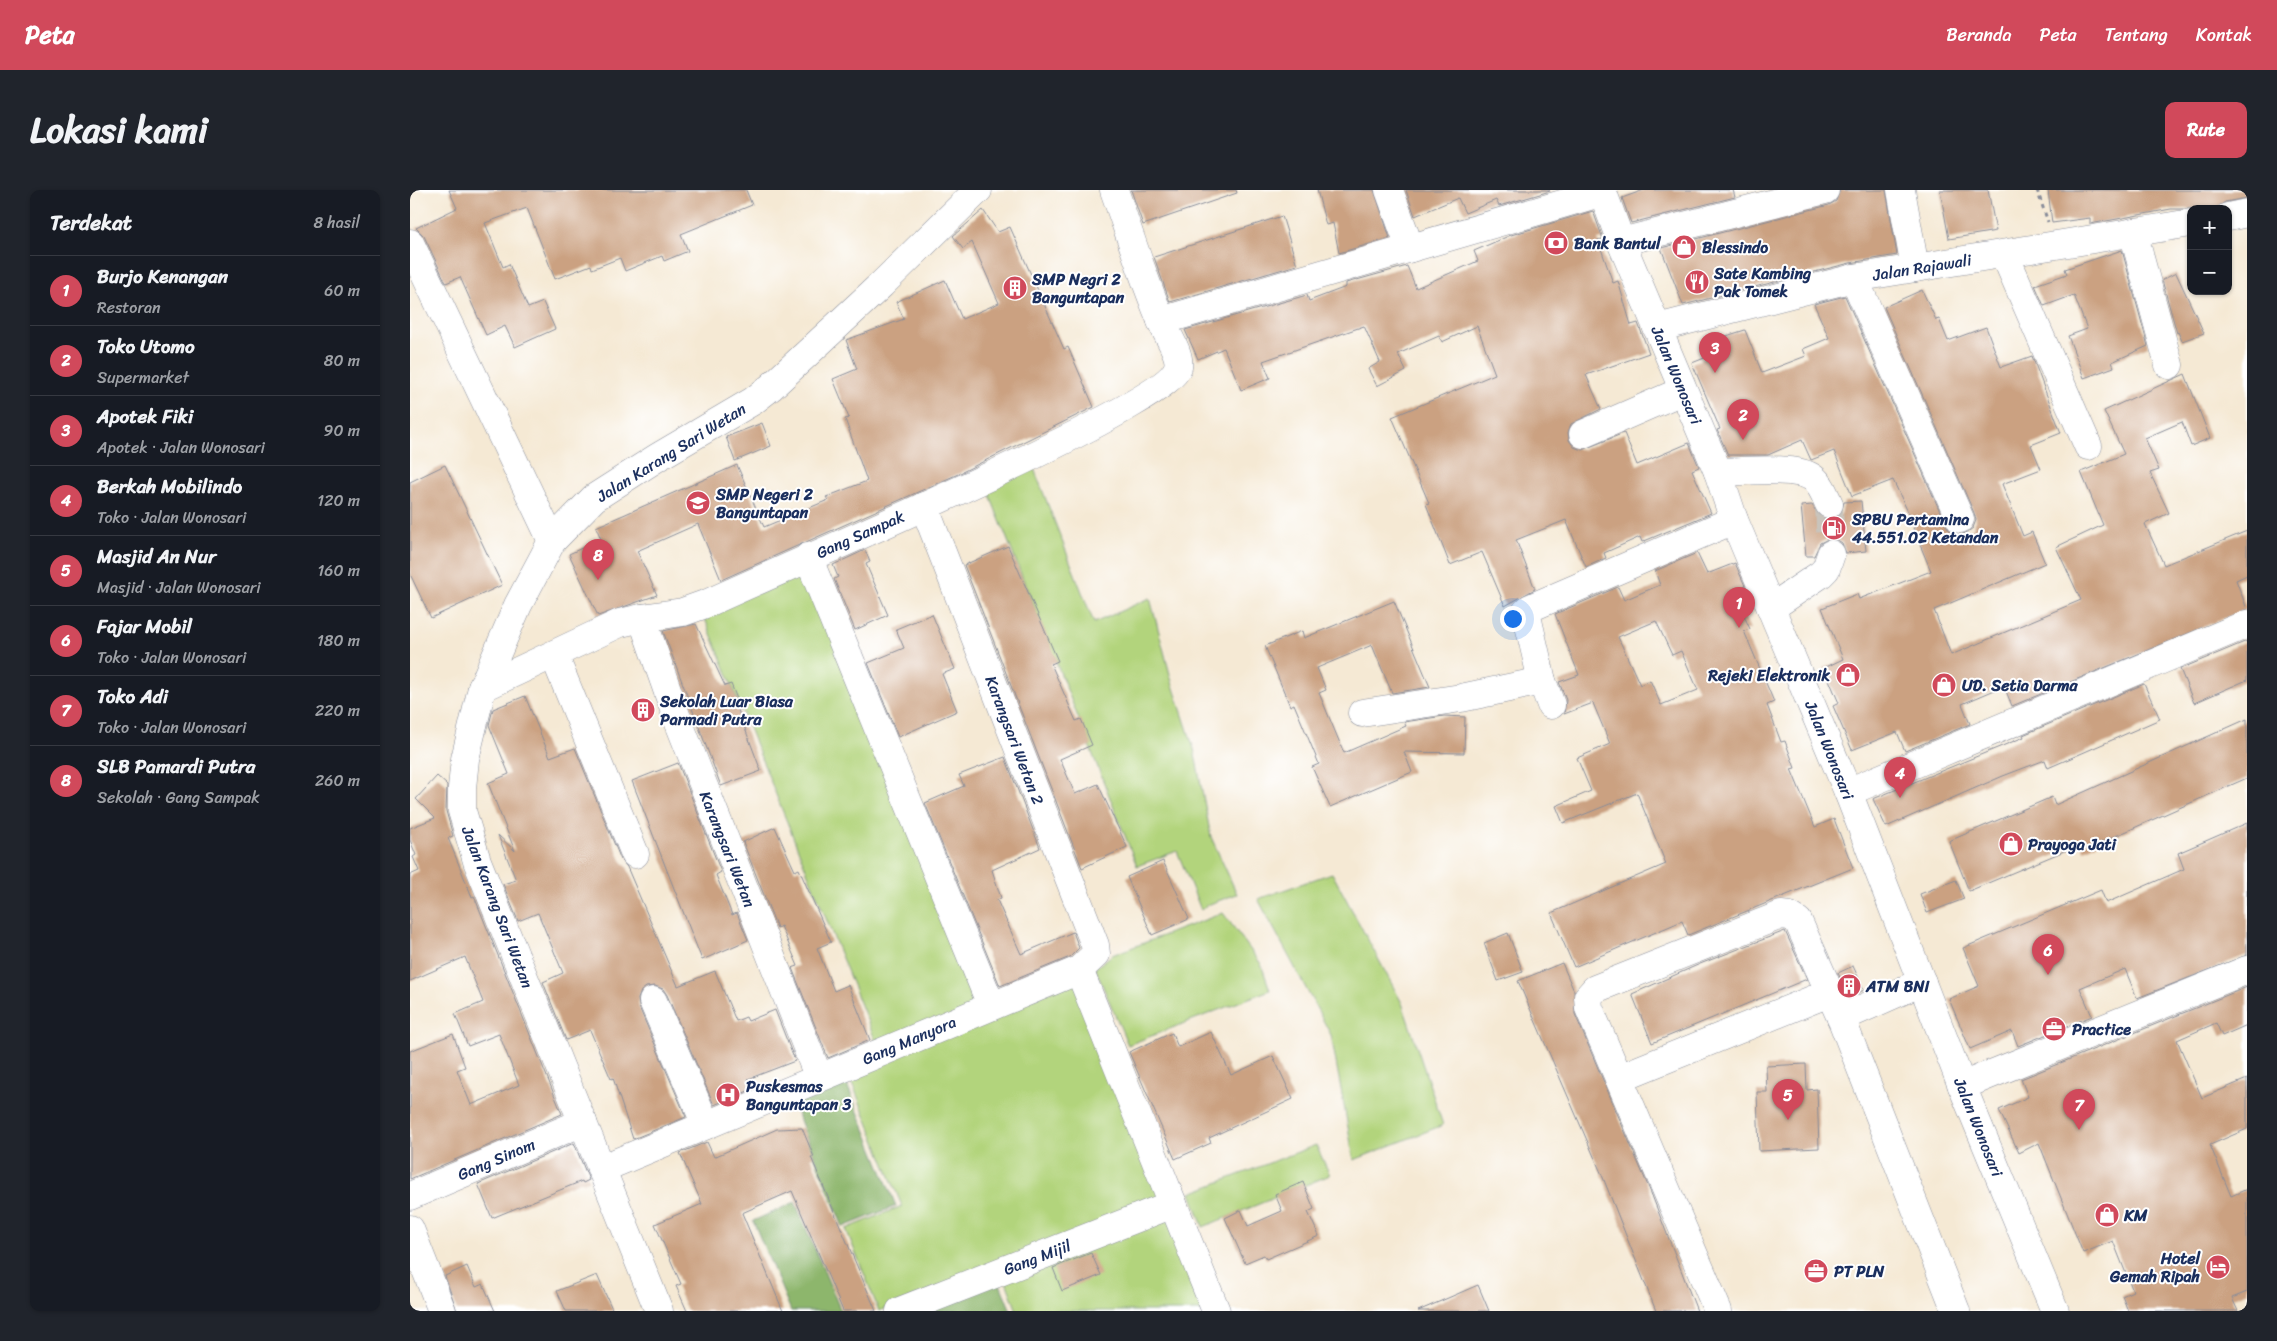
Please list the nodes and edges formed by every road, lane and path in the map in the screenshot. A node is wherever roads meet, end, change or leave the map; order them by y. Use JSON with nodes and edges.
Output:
{"nodes":[{"id":1,"x":978,"y":190,"type":"edge"},
{"id":2,"x":1114,"y":190,"type":"edge"},
{"id":3,"x":1389,"y":190,"type":"edge"},
{"id":4,"x":1825,"y":190,"type":"edge"},
{"id":5,"x":1902,"y":190,"type":"edge"},
{"id":6,"x":2037,"y":190,"type":"edge"},
{"id":7,"x":1603,"y":191,"type":"edge"},
{"id":8,"x":2247,"y":213,"type":"edge"},
{"id":9,"x":2232,"y":216,"type":"edge"},
{"id":10,"x":2187,"y":224,"type":"edge"},
{"id":11,"x":2134,"y":232,"type":"junction"},
{"id":12,"x":1621,"y":242,"type":"junction"},
{"id":13,"x":410,"y":243,"type":"edge"},
{"id":14,"x":2057,"y":246,"type":"junction"},
{"id":15,"x":1410,"y":248,"type":"junction"},
{"id":16,"x":2005,"y":255,"type":"junction"},
{"id":17,"x":1915,"y":268,"type":"junction"},
{"id":18,"x":1854,"y":278,"type":"junction"},
{"id":19,"x":1161,"y":321,"type":"junction"},
{"id":20,"x":1657,"y":328,"type":"junction"},
{"id":21,"x":2169,"y":365,"type":"dead end"},
{"id":22,"x":1682,"y":391,"type":"junction"},
{"id":23,"x":1583,"y":434,"type":"dead end"},
{"id":24,"x":2088,"y":446,"type":"dead end"},
{"id":25,"x":1718,"y":472,"type":"junction"},
{"id":26,"x":1829,"y":504,"type":"tunnel mouth"},
{"id":27,"x":924,"y":506,"type":"junction"},
{"id":28,"x":1960,"y":519,"type":"dead end"},
{"id":29,"x":1734,"y":520,"type":"junction"},
{"id":30,"x":552,"y":541,"type":"junction"},
{"id":31,"x":1831,"y":554,"type":"tunnel mouth"},
{"id":32,"x":808,"y":557,"type":"junction"},
{"id":33,"x":1771,"y":608,"type":"junction"},
{"id":34,"x":642,"y":618,"type":"junction"},
{"id":35,"x":2247,"y":624,"type":"edge"},
{"id":36,"x":554,"y":655,"type":"junction"},
{"id":37,"x":482,"y":688,"type":"junction"},
{"id":38,"x":1362,"y":713,"type":"dead end"},
{"id":39,"x":1848,"y":792,"type":"junction"},
{"id":40,"x":634,"y":854,"type":"dead end"},
{"id":41,"x":1079,"y":970,"type":"junction"},
{"id":42,"x":2247,"y":970,"type":"edge"},
{"id":43,"x":1922,"y":982,"type":"junction"},
{"id":44,"x":1829,"y":992,"type":"junction"},
{"id":45,"x":653,"y":1001,"type":"dead end"},
{"id":46,"x":991,"y":1005,"type":"junction"},
{"id":47,"x":1841,"y":1018,"type":"junction"},
{"id":48,"x":819,"y":1078,"type":"junction"},
{"id":49,"x":1619,"y":1078,"type":"junction"},
{"id":50,"x":1962,"y":1086,"type":"junction"},
{"id":51,"x":583,"y":1122,"type":"junction"},
{"id":52,"x":706,"y":1125,"type":"junction"},
{"id":53,"x":601,"y":1168,"type":"junction"},
{"id":54,"x":410,"y":1196,"type":"edge"},
{"id":55,"x":1173,"y":1204,"type":"junction"},
{"id":56,"x":410,"y":1229,"type":"edge"},
{"id":57,"x":442,"y":1311,"type":"edge"},
{"id":58,"x":659,"y":1311,"type":"edge"},
{"id":59,"x":900,"y":1311,"type":"edge"},
{"id":60,"x":1216,"y":1311,"type":"edge"},
{"id":61,"x":1718,"y":1311,"type":"edge"},
{"id":62,"x":1956,"y":1311,"type":"edge"},
{"id":63,"x":2055,"y":1311,"type":"edge"}],
"edges":[{"from":1,"to":30,"type":"street","name":"Jalan Karang Sari Wetan"},
{"from":2,"to":19,"type":"street","name":"Gang Sampak"},
{"from":3,"to":15,"type":"street"},
{"from":4,"to":12,"type":"street"},
{"from":5,"to":17,"type":"street"},
{"from":6,"to":14,"type":"path"},
{"from":7,"to":12,"type":"street","name":"Jalan Wonosari"},
{"from":7,"to":15,"type":"street"},
{"from":8,"to":9,"type":"street"},
{"from":10,"to":11,"type":"street","name":"Jalan Rajawali"},
{"from":11,"to":14,"type":"street","name":"Jalan Rajawali"},
{"from":11,"to":21,"type":"street"},
{"from":12,"to":20,"type":"street","name":"Jalan Wonosari"},
{"from":13,"to":30,"type":"street"},
{"from":14,"to":16,"type":"street","name":"Jalan Rajawali"},
{"from":15,"to":19,"type":"street"},
{"from":16,"to":17,"type":"street","name":"Jalan Rajawali"},
{"from":16,"to":24,"type":"street"},
{"from":17,"to":18,"type":"street","name":"Jalan Rajawali"},
{"from":18,"to":20,"type":"street","name":"Jalan Rajawali"},
{"from":18,"to":28,"type":"street"},
{"from":19,"to":27,"type":"street","name":"Gang Sampak"},
{"from":20,"to":22,"type":"street","name":"Jalan Wonosari"},
{"from":22,"to":23,"type":"street"},
{"from":22,"to":25,"type":"street","name":"Jalan Wonosari"},
{"from":25,"to":26,"type":"street"},
{"from":25,"to":29,"type":"street","name":"Jalan Wonosari"},
{"from":27,"to":32,"type":"street","name":"Gang Sampak"},
{"from":27,"to":41,"type":"street","name":"Karangsari Wetan 2"},
{"from":29,"to":33,"type":"street","name":"Jalan Wonosari"},
{"from":29,"to":38,"type":"street"},
{"from":30,"to":37,"type":"street","name":"Jalan Karang Sari Wetan"},
{"from":31,"to":33,"type":"street"},
{"from":32,"to":34,"type":"street","name":"Gang Sampak"},
{"from":32,"to":46,"type":"street"},
{"from":33,"to":39,"type":"street","name":"Jalan Wonosari"},
{"from":34,"to":36,"type":"street","name":"Gang Sampak"},
{"from":34,"to":48,"type":"street","name":"Karangsari Wetan"},
{"from":35,"to":39,"type":"street"},
{"from":36,"to":37,"type":"street","name":"Gang Sampak"},
{"from":36,"to":40,"type":"street"},
{"from":37,"to":51,"type":"street","name":"Jalan Karang Sari Wetan"},
{"from":39,"to":43,"type":"street","name":"Jalan Wonosari"},
{"from":41,"to":46,"type":"street","name":"Gang Manyora"},
{"from":41,"to":55,"type":"street"},
{"from":42,"to":50,"type":"street"},
{"from":43,"to":47,"type":"street"},
{"from":43,"to":50,"type":"street","name":"Jalan Wonosari"},
{"from":44,"to":47,"type":"street"},
{"from":44,"to":49,"type":"street"},
{"from":44,"to":49,"type":"street"},
{"from":45,"to":52,"type":"street"},
{"from":46,"to":48,"type":"street","name":"Gang Manyora"},
{"from":47,"to":62,"type":"street"},
{"from":48,"to":52,"type":"street","name":"Gang Manyora"},
{"from":49,"to":61,"type":"street"},
{"from":50,"to":63,"type":"street","name":"Jalan Wonosari"},
{"from":51,"to":53,"type":"street","name":"Jalan Karang Sari Wetan"},
{"from":51,"to":54,"type":"street","name":"Gang Sinom"},
{"from":52,"to":53,"type":"street","name":"Gang Manyora"},
{"from":53,"to":58,"type":"street","name":"Jalan Karang Sari Wetan"},
{"from":55,"to":59,"type":"street","name":"Gang Mijil"},
{"from":55,"to":60,"type":"street"},
{"from":56,"to":57,"type":"street"}]}
